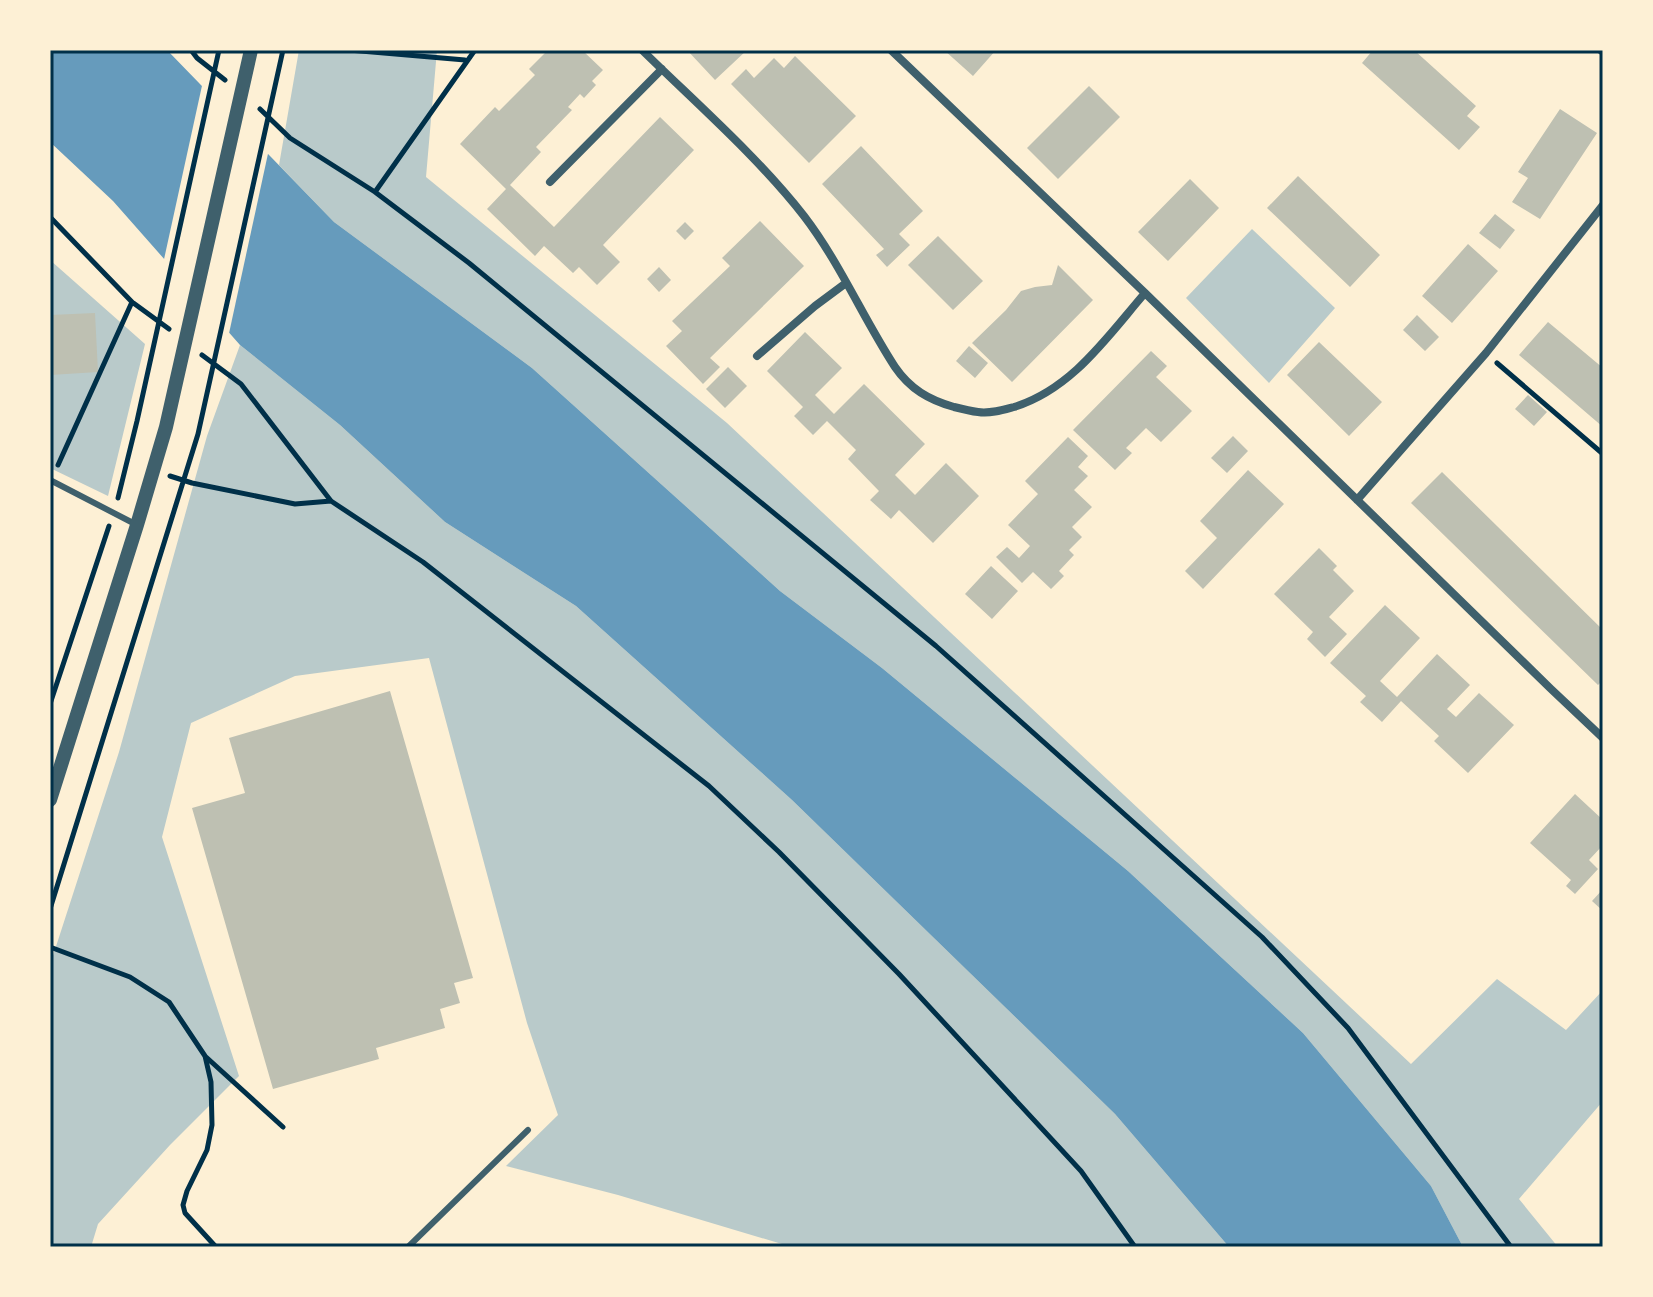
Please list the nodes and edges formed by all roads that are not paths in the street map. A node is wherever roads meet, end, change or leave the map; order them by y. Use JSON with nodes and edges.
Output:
{"nodes":[{"id":1,"x":250,"y":50,"type":"edge"},
{"id":2,"x":642,"y":50,"type":"edge"},
{"id":3,"x":891,"y":50,"type":"edge"},
{"id":4,"x":662,"y":69,"type":"junction"},
{"id":5,"x":550,"y":182,"type":"dead end"},
{"id":6,"x":1603,"y":205,"type":"edge"},
{"id":7,"x":846,"y":283,"type":"junction"},
{"id":8,"x":1145,"y":293,"type":"junction"},
{"id":9,"x":757,"y":356,"type":"dead end"},
{"id":10,"x":51,"y":480,"type":"edge"},
{"id":11,"x":1357,"y":500,"type":"junction"},
{"id":12,"x":137,"y":525,"type":"junction"},
{"id":13,"x":1603,"y":738,"type":"edge"},
{"id":14,"x":50,"y":800,"type":"edge"},
{"id":15,"x":528,"y":1130,"type":"dead end"},
{"id":16,"x":408,"y":1247,"type":"edge"}],
"edges":[{"from":1,"to":12,"type":"street"},
{"from":2,"to":4,"type":"street"},
{"from":3,"to":8,"type":"street"},
{"from":4,"to":5,"type":"street"},
{"from":4,"to":7,"type":"street"},
{"from":6,"to":11,"type":"street"},
{"from":7,"to":8,"type":"street"},
{"from":7,"to":9,"type":"street"},
{"from":8,"to":11,"type":"street"},
{"from":10,"to":12,"type":"lane"},
{"from":11,"to":13,"type":"street"},
{"from":12,"to":14,"type":"street"},
{"from":15,"to":16,"type":"lane"}]}
